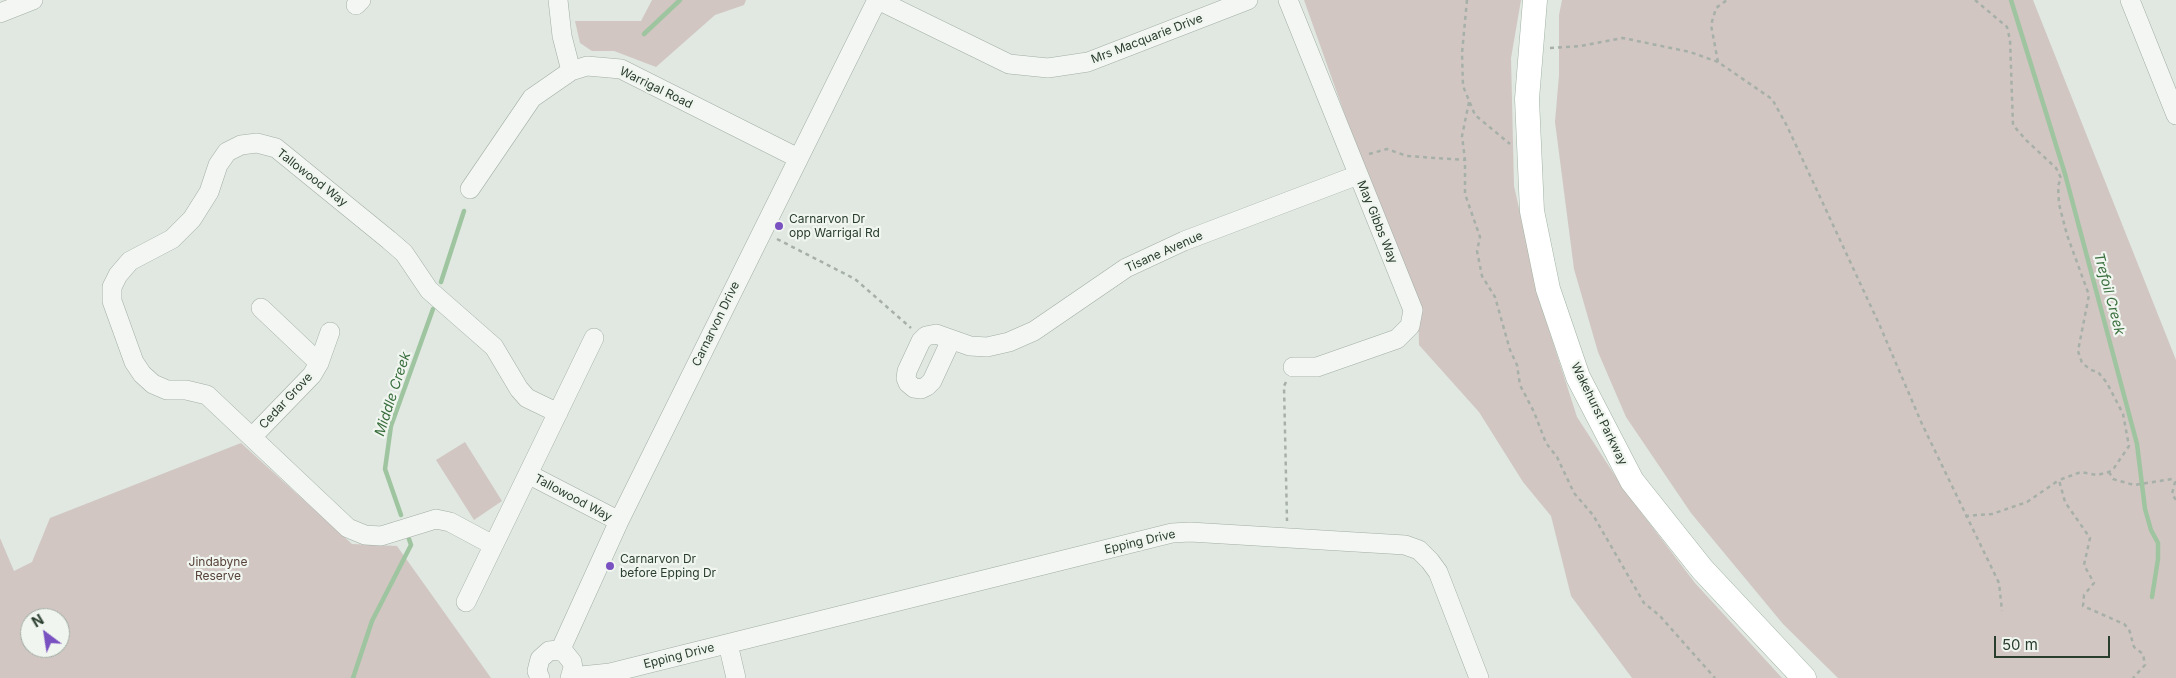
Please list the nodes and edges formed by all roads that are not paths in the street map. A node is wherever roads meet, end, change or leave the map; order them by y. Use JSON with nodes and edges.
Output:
{"nodes":[{"id":1,"x":32,"y":0,"type":"edge"},
{"id":2,"x":558,"y":0,"type":"edge"},
{"id":3,"x":877,"y":0,"type":"edge"},
{"id":4,"x":1248,"y":0,"type":"edge"},
{"id":5,"x":1288,"y":0,"type":"edge"},
{"id":6,"x":1535,"y":0,"type":"edge"},
{"id":7,"x":2130,"y":0,"type":"edge"},
{"id":8,"x":0,"y":13,"type":"edge"},
{"id":9,"x":571,"y":71,"type":"junction"},
{"id":10,"x":2176,"y":115,"type":"edge"},
{"id":11,"x":798,"y":158,"type":"junction"},
{"id":12,"x":1355,"y":168,"type":"junction"},
{"id":13,"x":470,"y":190,"type":"dead end"},
{"id":14,"x":261,"y":308,"type":"dead end"},
{"id":15,"x":330,"y":332,"type":"dead end"},
{"id":16,"x":594,"y":338,"type":"dead end"},
{"id":17,"x":951,"y":340,"type":"junction"},
{"id":18,"x":319,"y":363,"type":"junction"},
{"id":19,"x":1293,"y":367,"type":"road end"},
{"id":20,"x":558,"y":413,"type":"junction"},
{"id":21,"x":252,"y":437,"type":"junction"},
{"id":22,"x":528,"y":474,"type":"junction"},
{"id":23,"x":619,"y":521,"type":"junction"},
{"id":24,"x":493,"y":545,"type":"junction"},
{"id":25,"x":466,"y":602,"type":"dead end"},
{"id":26,"x":728,"y":644,"type":"junction"},
{"id":27,"x":560,"y":651,"type":"junction"},
{"id":28,"x":540,"y":678,"type":"edge"},
{"id":29,"x":570,"y":678,"type":"edge"},
{"id":30,"x":736,"y":678,"type":"edge"},
{"id":31,"x":1479,"y":678,"type":"edge"},
{"id":32,"x":1804,"y":678,"type":"edge"}],
"edges":[{"from":1,"to":8,"type":"street"},
{"from":2,"to":9,"type":"street"},
{"from":3,"to":4,"type":"street","name":"Mrs Macquarie Drive"},
{"from":3,"to":11,"type":"street","name":"Carnarvon Drive"},
{"from":5,"to":12,"type":"street","name":"May Gibbs Way"},
{"from":6,"to":32,"type":"main road","name":"Wakehurst Parkway"},
{"from":7,"to":10,"type":"street"},
{"from":9,"to":11,"type":"street","name":"Warrigal Road"},
{"from":9,"to":13,"type":"street","name":"Warrigal Road"},
{"from":11,"to":23,"type":"street","name":"Carnarvon Drive"},
{"from":12,"to":17,"type":"street","name":"Tisane Avenue"},
{"from":12,"to":19,"type":"street","name":"May Gibbs Way"},
{"from":14,"to":18,"type":"street","name":"Cedar Grove"},
{"from":15,"to":18,"type":"street","name":"Cedar Grove"},
{"from":16,"to":20,"type":"street","name":"Tallowood Way"},
{"from":17,"to":17,"type":"street","name":"Tisane Avenue"},
{"from":18,"to":21,"type":"street","name":"Cedar Grove"},
{"from":20,"to":21,"type":"street","name":"Tallowood Way"},
{"from":20,"to":22,"type":"street","name":"Tallowood Way"},
{"from":21,"to":24,"type":"street","name":"Tallowood Way"},
{"from":22,"to":23,"type":"street","name":"Tallowood Way"},
{"from":22,"to":24,"type":"street","name":"Tallowood Way"},
{"from":23,"to":27,"type":"street","name":"Carnarvon Drive"},
{"from":24,"to":25,"type":"street","name":"Tallowood Way"},
{"from":26,"to":29,"type":"street","name":"Epping Drive"},
{"from":26,"to":30,"type":"street","name":"Epping Drive"},
{"from":26,"to":31,"type":"street","name":"Epping Drive"},
{"from":27,"to":28,"type":"street"},
{"from":27,"to":29,"type":"street"}]}
